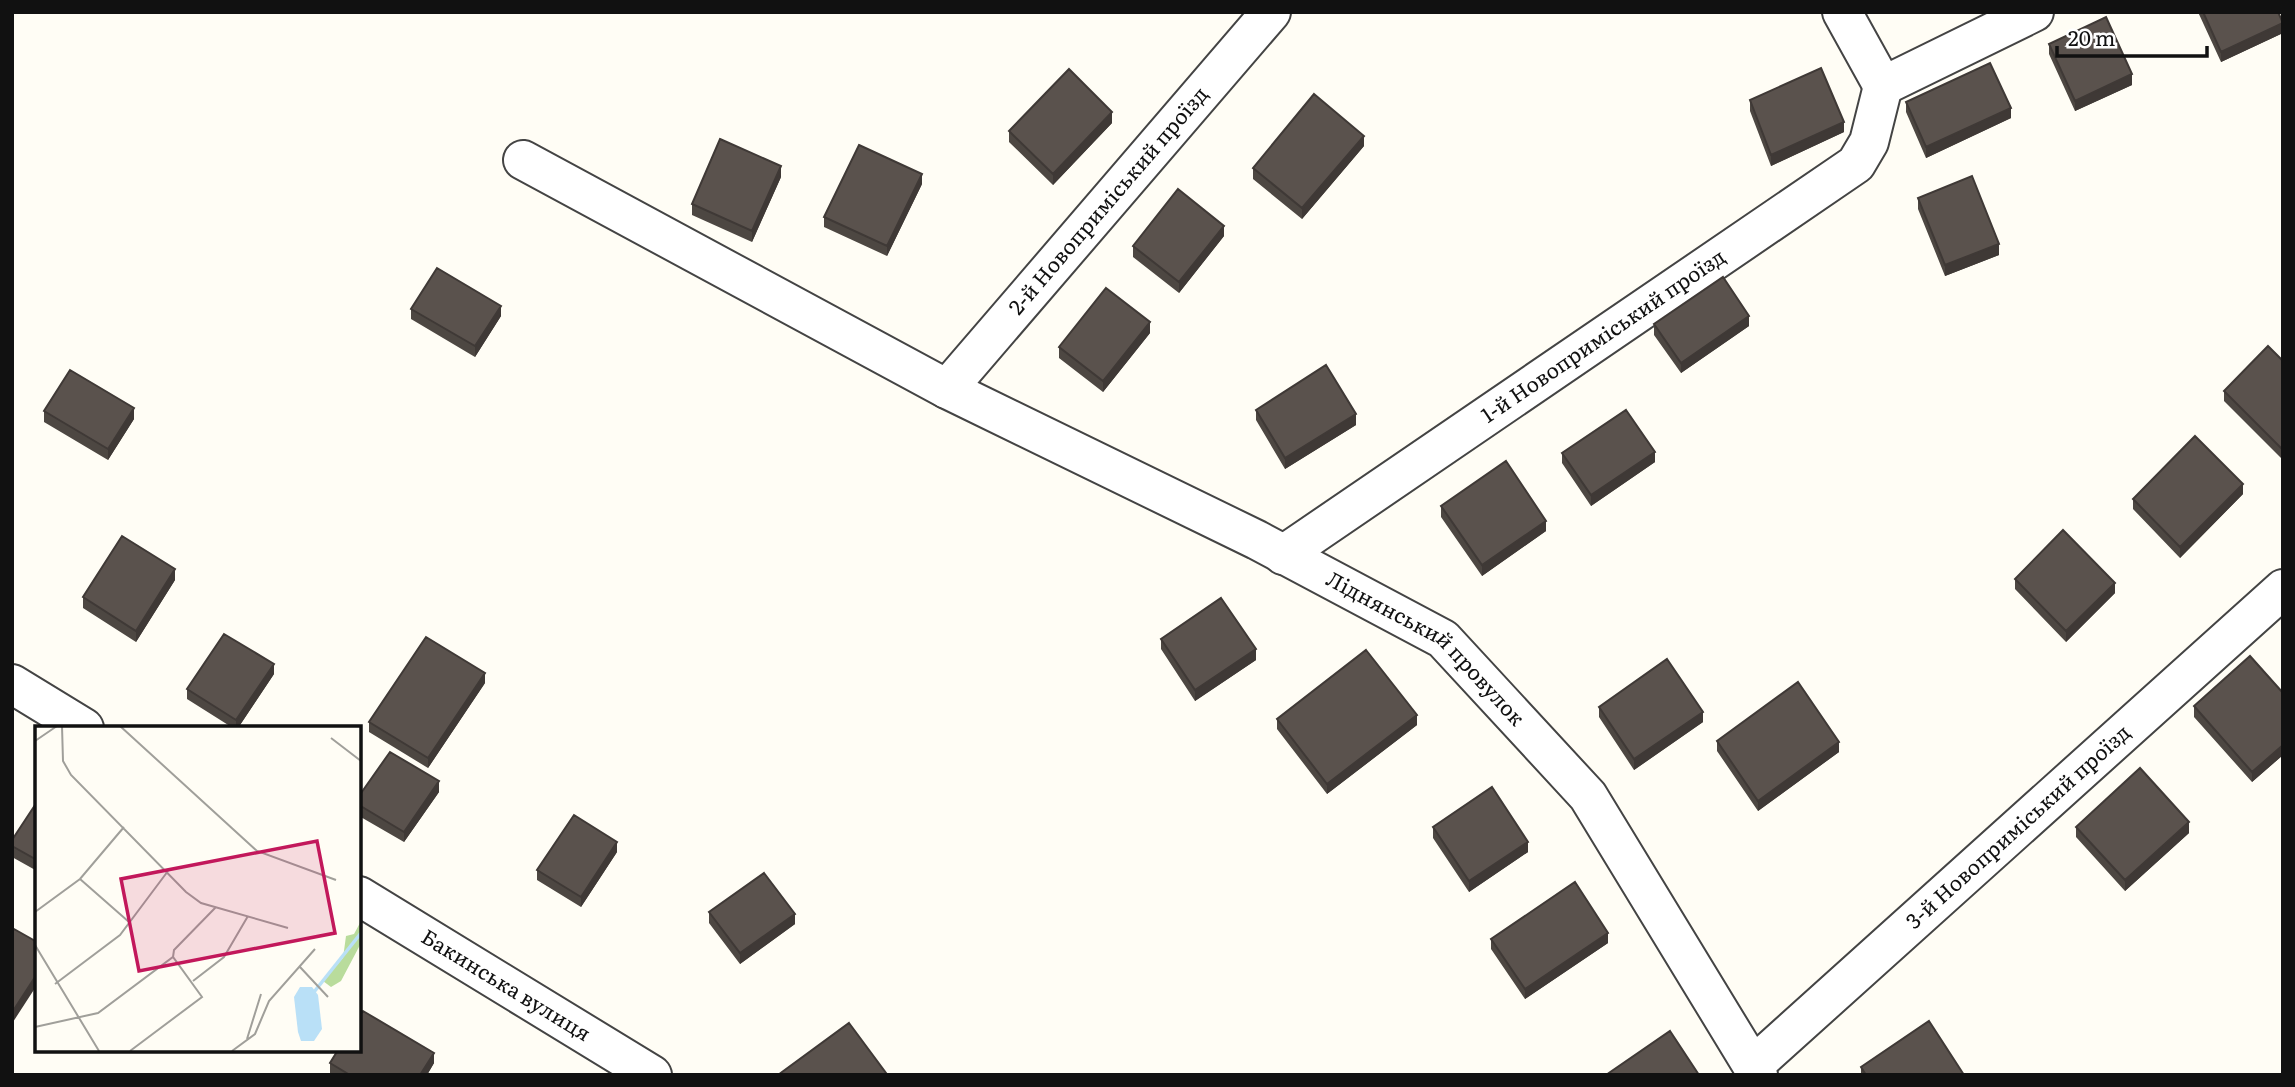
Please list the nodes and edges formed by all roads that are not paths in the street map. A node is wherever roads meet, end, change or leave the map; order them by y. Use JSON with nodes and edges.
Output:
{"nodes":[{"id":1,"x":1271,"y":12,"type":"edge"},
{"id":2,"x":1842,"y":12,"type":"edge"},
{"id":3,"x":2034,"y":12,"type":"edge"},
{"id":4,"x":1883,"y":86,"type":"junction"},
{"id":5,"x":523,"y":160,"type":"dead end"},
{"id":6,"x":947,"y":388,"type":"junction"},
{"id":7,"x":1283,"y":555,"type":"junction"},
{"id":8,"x":2283,"y":589,"type":"edge"},
{"id":9,"x":12,"y":684,"type":"edge"},
{"id":10,"x":81,"y":726,"type":"edge"},
{"id":11,"x":360,"y":897,"type":"edge"},
{"id":12,"x":1756,"y":1070,"type":"edge"},
{"id":13,"x":652,"y":1075,"type":"edge"}],
"edges":[{"from":1,"to":6,"type":"street","name":"2-й Новоприміський проїзд"},
{"from":2,"to":4,"type":"street"},
{"from":3,"to":4,"type":"street"},
{"from":4,"to":7,"type":"street","name":"1-й Новоприміський проїзд"},
{"from":5,"to":6,"type":"street","name":"Ліднянський провулок"},
{"from":6,"to":7,"type":"street","name":"Ліднянський провулок"},
{"from":7,"to":12,"type":"street","name":"Ліднянський провулок"},
{"from":8,"to":12,"type":"street","name":"3-й Новоприміський проїзд"},
{"from":9,"to":10,"type":"street"},
{"from":11,"to":13,"type":"street","name":"Бакинська вулиця"}]}
